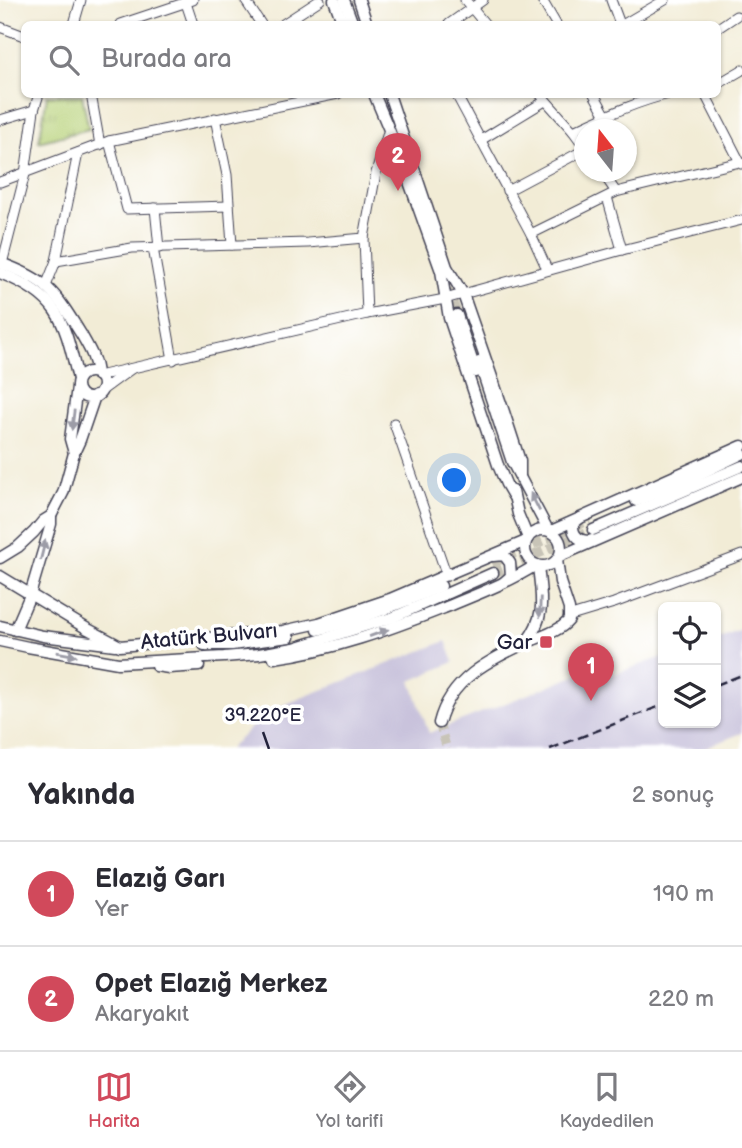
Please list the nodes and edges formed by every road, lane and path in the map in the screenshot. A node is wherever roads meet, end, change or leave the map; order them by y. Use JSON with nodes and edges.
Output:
{"nodes":[{"id":1,"x":81,"y":0,"type":"edge"},
{"id":2,"x":245,"y":0,"type":"edge"},
{"id":3,"x":320,"y":0,"type":"edge"},
{"id":4,"x":334,"y":0,"type":"edge"},
{"id":5,"x":344,"y":0,"type":"edge"},
{"id":6,"x":351,"y":0,"type":"edge"},
{"id":7,"x":359,"y":0,"type":"edge"},
{"id":8,"x":483,"y":0,"type":"edge"},
{"id":9,"x":542,"y":0,"type":"edge"},
{"id":10,"x":611,"y":0,"type":"edge"},
{"id":11,"x":666,"y":0,"type":"edge"},
{"id":12,"x":188,"y":1,"type":"edge"},
{"id":13,"x":468,"y":4,"type":"edge"},
{"id":14,"x":736,"y":16,"type":"dead end"},
{"id":15,"x":75,"y":21,"type":"edge"},
{"id":16,"x":130,"y":21,"type":"edge"},
{"id":17,"x":191,"y":21,"type":"edge"},
{"id":18,"x":259,"y":21,"type":"edge"},
{"id":19,"x":288,"y":21,"type":"edge"},
{"id":20,"x":343,"y":21,"type":"edge"},
{"id":21,"x":352,"y":21,"type":"edge"},
{"id":22,"x":359,"y":21,"type":"edge"},
{"id":23,"x":366,"y":21,"type":"edge"},
{"id":24,"x":452,"y":21,"type":"edge"},
{"id":25,"x":482,"y":21,"type":"edge"},
{"id":26,"x":553,"y":21,"type":"edge"},
{"id":27,"x":621,"y":21,"type":"edge"},
{"id":28,"x":628,"y":21,"type":"edge"},
{"id":29,"x":721,"y":25,"type":"edge"},
{"id":30,"x":0,"y":27,"type":"edge"},
{"id":31,"x":21,"y":35,"type":"edge"},
{"id":32,"x":742,"y":69,"type":"edge"},
{"id":33,"x":721,"y":82,"type":"edge"},
{"id":34,"x":38,"y":98,"type":"edge"},
{"id":35,"x":92,"y":98,"type":"edge"},
{"id":36,"x":375,"y":98,"type":"edge"},
{"id":37,"x":390,"y":98,"type":"edge"},
{"id":38,"x":458,"y":98,"type":"edge"},
{"id":39,"x":542,"y":98,"type":"edge"},
{"id":40,"x":596,"y":98,"type":"edge"},
{"id":41,"x":649,"y":98,"type":"edge"},
{"id":42,"x":707,"y":98,"type":"edge"},
{"id":43,"x":289,"y":99,"type":"edge"},
{"id":44,"x":34,"y":110,"type":"junction"},
{"id":45,"x":606,"y":116,"type":"junction"},
{"id":46,"x":215,"y":118,"type":"junction"},
{"id":47,"x":0,"y":120,"type":"edge"},
{"id":48,"x":389,"y":129,"type":"junction"},
{"id":49,"x":573,"y":131,"type":"joint"},
{"id":50,"x":481,"y":140,"type":"junction"},
{"id":51,"x":105,"y":143,"type":"junction"},
{"id":52,"x":78,"y":153,"type":"junction"},
{"id":53,"x":574,"y":154,"type":"edge"},
{"id":54,"x":741,"y":164,"type":"edge"},
{"id":55,"x":25,"y":174,"type":"junction"},
{"id":56,"x":0,"y":182,"type":"edge"},
{"id":57,"x":609,"y":182,"type":"edge"},
{"id":58,"x":507,"y":191,"type":"junction"},
{"id":59,"x":616,"y":192,"type":"junction"},
{"id":60,"x":607,"y":197,"type":"junction"},
{"id":61,"x":229,"y":206,"type":"junction"},
{"id":62,"x":155,"y":208,"type":"junction"},
{"id":63,"x":742,"y":220,"type":"edge"},
{"id":64,"x":531,"y":234,"type":"junction"},
{"id":65,"x":364,"y":237,"type":"junction"},
{"id":66,"x":232,"y":245,"type":"junction"},
{"id":67,"x":156,"y":248,"type":"junction"},
{"id":68,"x":622,"y":250,"type":"junction"},
{"id":69,"x":56,"y":261,"type":"junction"},
{"id":70,"x":1,"y":267,"type":"edge"},
{"id":71,"x":547,"y":270,"type":"junction"},
{"id":72,"x":46,"y":286,"type":"junction"},
{"id":73,"x":463,"y":294,"type":"junction"},
{"id":74,"x":445,"y":299,"type":"junction"},
{"id":75,"x":367,"y":314,"type":"junction"},
{"id":76,"x":173,"y":360,"type":"junction"},
{"id":77,"x":133,"y":368,"type":"junction"},
{"id":78,"x":98,"y":375,"type":"junction"},
{"id":79,"x":77,"y":383,"type":"junction"},
{"id":80,"x":98,"y":393,"type":"junction"},
{"id":81,"x":394,"y":423,"type":"dead end"},
{"id":82,"x":742,"y":446,"type":"edge"},
{"id":83,"x":74,"y":453,"type":"junction"},
{"id":84,"x":742,"y":454,"type":"edge"},
{"id":85,"x":742,"y":466,"type":"edge"},
{"id":86,"x":520,"y":475,"type":"junction"},
{"id":87,"x":742,"y":477,"type":"edge"},
{"id":88,"x":513,"y":496,"type":"junction"},
{"id":89,"x":51,"y":516,"type":"junction"},
{"id":90,"x":589,"y":527,"type":"junction"},
{"id":91,"x":550,"y":531,"type":"junction"},
{"id":92,"x":527,"y":539,"type":"junction"},
{"id":93,"x":742,"y":555,"type":"edge"},
{"id":94,"x":0,"y":558,"type":"edge"},
{"id":95,"x":559,"y":558,"type":"junction"},
{"id":96,"x":490,"y":565,"type":"junction"},
{"id":97,"x":537,"y":565,"type":"junction"},
{"id":98,"x":0,"y":576,"type":"edge"},
{"id":99,"x":447,"y":576,"type":"junction"},
{"id":100,"x":502,"y":583,"type":"junction"},
{"id":101,"x":30,"y":595,"type":"junction"},
{"id":102,"x":571,"y":616,"type":"junction"},
{"id":103,"x":0,"y":626,"type":"edge"},
{"id":104,"x":15,"y":630,"type":"junction"},
{"id":105,"x":0,"y":640,"type":"edge"},
{"id":106,"x":526,"y":643,"type":"junction"},
{"id":107,"x":120,"y":646,"type":"junction"},
{"id":108,"x":118,"y":663,"type":"junction"},
{"id":109,"x":439,"y":723,"type":"tunnel mouth"}],
"edges":[{"from":1,"to":15,"type":"street"},
{"from":2,"to":18,"type":"street"},
{"from":3,"to":19,"type":"street"},
{"from":4,"to":20,"type":"main road"},
{"from":5,"to":21,"type":"main road"},
{"from":6,"to":22,"type":"main road"},
{"from":7,"to":23,"type":"main road"},
{"from":8,"to":13,"type":"street"},
{"from":9,"to":26,"type":"street"},
{"from":10,"to":27,"type":"street"},
{"from":11,"to":28,"type":"street"},
{"from":12,"to":16,"type":"street"},
{"from":12,"to":17,"type":"street"},
{"from":13,"to":24,"type":"street"},
{"from":13,"to":25,"type":"street"},
{"from":14,"to":29,"type":"street"},
{"from":30,"to":31,"type":"street"},
{"from":32,"to":33,"type":"street"},
{"from":34,"to":44,"type":"street"},
{"from":35,"to":51,"type":"street"},
{"from":36,"to":48,"type":"main road"},
{"from":37,"to":73,"type":"main road"},
{"from":38,"to":50,"type":"street"},
{"from":39,"to":49,"type":"street"},
{"from":39,"to":50,"type":"street"},
{"from":40,"to":45,"type":"street"},
{"from":41,"to":45,"type":"street"},
{"from":42,"to":54,"type":"street"},
{"from":43,"to":46,"type":"street"},
{"from":44,"to":47,"type":"street"},
{"from":44,"to":55,"type":"street"},
{"from":45,"to":49,"type":"street"},
{"from":46,"to":51,"type":"street"},
{"from":46,"to":61,"type":"street"},
{"from":48,"to":65,"type":"street"},
{"from":48,"to":74,"type":"main road"},
{"from":50,"to":58,"type":"street"},
{"from":51,"to":52,"type":"street"},
{"from":51,"to":62,"type":"street"},
{"from":52,"to":55,"type":"street"},
{"from":52,"to":69,"type":"street"},
{"from":53,"to":58,"type":"street"},
{"from":54,"to":59,"type":"street"},
{"from":55,"to":56,"type":"street"},
{"from":55,"to":70,"type":"street"},
{"from":57,"to":59,"type":"street"},
{"from":58,"to":64,"type":"street"},
{"from":59,"to":60,"type":"street"},
{"from":60,"to":64,"type":"street"},
{"from":60,"to":68,"type":"street"},
{"from":61,"to":62,"type":"street"},
{"from":61,"to":66,"type":"street"},
{"from":62,"to":67,"type":"street"},
{"from":63,"to":68,"type":"street"},
{"from":64,"to":71,"type":"street"},
{"from":65,"to":66,"type":"street"},
{"from":65,"to":75,"type":"street"},
{"from":66,"to":67,"type":"street"},
{"from":67,"to":69,"type":"street"},
{"from":67,"to":76,"type":"street"},
{"from":68,"to":71,"type":"street"},
{"from":69,"to":72,"type":"street"},
{"from":70,"to":72,"type":"main road"},
{"from":70,"to":79,"type":"main road"},
{"from":71,"to":73,"type":"street"},
{"from":72,"to":78,"type":"main road"},
{"from":73,"to":74,"type":"street"},
{"from":73,"to":86,"type":"main road"},
{"from":74,"to":75,"type":"street"},
{"from":74,"to":88,"type":"main road"},
{"from":75,"to":76,"type":"street"},
{"from":76,"to":77,"type":"street"},
{"from":77,"to":78,"type":"street"},
{"from":77,"to":80,"type":"street"},
{"from":78,"to":79,"type":"main road"},
{"from":78,"to":80,"type":"main road"},
{"from":79,"to":80,"type":"main road"},
{"from":79,"to":83,"type":"main road","one_way":true},
{"from":80,"to":83,"type":"main road"},
{"from":81,"to":99,"type":"street"},
{"from":82,"to":90,"type":"main road"},
{"from":83,"to":89,"type":"main road"},
{"from":84,"to":90,"type":"main road"},
{"from":85,"to":90,"type":"main road"},
{"from":86,"to":88,"type":"main road"},
{"from":91,"to":86,"type":"main road","one_way":true},
{"from":87,"to":90,"type":"main road"},
{"from":88,"to":92,"type":"main road"},
{"from":89,"to":94,"type":"main road"},
{"from":101,"to":89,"type":"main road","one_way":true},
{"from":90,"to":91,"type":"main road"},
{"from":90,"to":95,"type":"main road"},
{"from":91,"to":92,"type":"main road"},
{"from":91,"to":95,"type":"main road"},
{"from":92,"to":96,"type":"main road"},
{"from":92,"to":97,"type":"main road"},
{"from":93,"to":102,"type":"street"},
{"from":95,"to":97,"type":"main road"},
{"from":95,"to":102,"type":"main road"},
{"from":96,"to":99,"type":"main road"},
{"from":96,"to":100,"type":"main road"},
{"from":96,"to":107,"type":"main road","name":"Atatürk Bulvarı"},
{"from":96,"to":108,"type":"main road","name":"Atatürk Bulvarı"},
{"from":97,"to":100,"type":"main road"},
{"from":97,"to":106,"type":"main road","one_way":true},
{"from":98,"to":101,"type":"main road"},
{"from":99,"to":107,"type":"main road"},
{"from":108,"to":100,"type":"main road","one_way":true},
{"from":101,"to":104,"type":"main road"},
{"from":101,"to":107,"type":"main road"},
{"from":102,"to":106,"type":"main road"},
{"from":103,"to":104,"type":"main road","name":"Atatürk Bulvarı"},
{"from":104,"to":107,"type":"main road","name":"Atatürk Bulvarı"},
{"from":105,"to":108,"type":"main road","name":"Atatürk Bulvarı","one_way":true},
{"from":106,"to":109,"type":"main road"}]}
